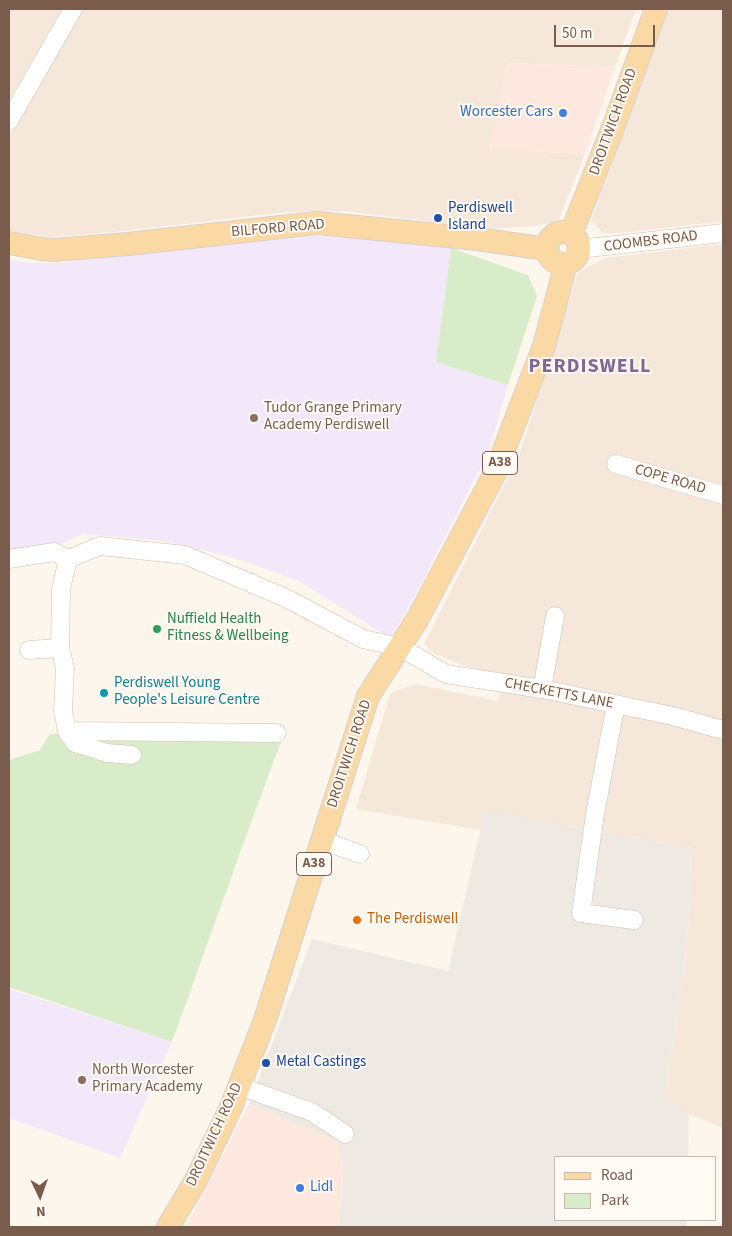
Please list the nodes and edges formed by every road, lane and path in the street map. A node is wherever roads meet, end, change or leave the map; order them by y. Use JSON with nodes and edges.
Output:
{"nodes":[{"id":1,"x":73,"y":9,"type":"edge"},
{"id":2,"x":656,"y":9,"type":"edge"},
{"id":3,"x":9,"y":121,"type":"edge"},
{"id":4,"x":723,"y":233,"type":"edge"},
{"id":5,"x":9,"y":242,"type":"edge"},
{"id":6,"x":571,"y":249,"type":"junction"},
{"id":7,"x":616,"y":464,"type":"dead end"},
{"id":8,"x":723,"y":495,"type":"edge"},
{"id":9,"x":9,"y":559,"type":"edge"},
{"id":10,"x":68,"y":559,"type":"junction"},
{"id":11,"x":554,"y":616,"type":"dead end"},
{"id":12,"x":60,"y":648,"type":"junction"},
{"id":13,"x":400,"y":648,"type":"junction"},
{"id":14,"x":29,"y":650,"type":"dead end"},
{"id":15,"x":542,"y":689,"type":"junction"},
{"id":16,"x":616,"y":704,"type":"junction"},
{"id":17,"x":723,"y":730,"type":"edge"},
{"id":18,"x":67,"y":731,"type":"junction"},
{"id":19,"x":277,"y":733,"type":"dead end"},
{"id":20,"x":132,"y":755,"type":"dead end"},
{"id":21,"x":322,"y":840,"type":"junction"},
{"id":22,"x":360,"y":854,"type":"dead end"},
{"id":23,"x":634,"y":920,"type":"dead end"},
{"id":24,"x":239,"y":1086,"type":"junction"},
{"id":25,"x":345,"y":1134,"type":"dead end"},
{"id":26,"x":168,"y":1227,"type":"edge"}],
"edges":[{"from":1,"to":3,"type":"street"},
{"from":2,"to":6,"type":"main road","name":"DROITWICH ROAD","number":"A38"},
{"from":4,"to":6,"type":"street","name":"COOMBS ROAD"},
{"from":5,"to":6,"type":"main road","name":"BILFORD ROAD"},
{"from":6,"to":13,"type":"main road","name":"DROITWICH ROAD","number":"A38"},
{"from":7,"to":8,"type":"street","name":"COPE ROAD"},
{"from":9,"to":10,"type":"street"},
{"from":10,"to":12,"type":"street"},
{"from":10,"to":13,"type":"street","name":"CHECKETTS LANE"},
{"from":11,"to":15,"type":"street"},
{"from":12,"to":14,"type":"street"},
{"from":12,"to":18,"type":"street"},
{"from":13,"to":15,"type":"street","name":"CHECKETTS LANE"},
{"from":13,"to":21,"type":"main road","name":"DROITWICH ROAD","number":"A38"},
{"from":15,"to":16,"type":"street","name":"CHECKETTS LANE"},
{"from":16,"to":17,"type":"street","name":"CHECKETTS LANE"},
{"from":16,"to":23,"type":"street"},
{"from":18,"to":19,"type":"street"},
{"from":18,"to":20,"type":"street"},
{"from":21,"to":22,"type":"street"},
{"from":21,"to":24,"type":"main road","name":"DROITWICH ROAD","number":"A38"},
{"from":24,"to":25,"type":"street"},
{"from":24,"to":26,"type":"main road","name":"DROITWICH ROAD","number":"A38"}]}
